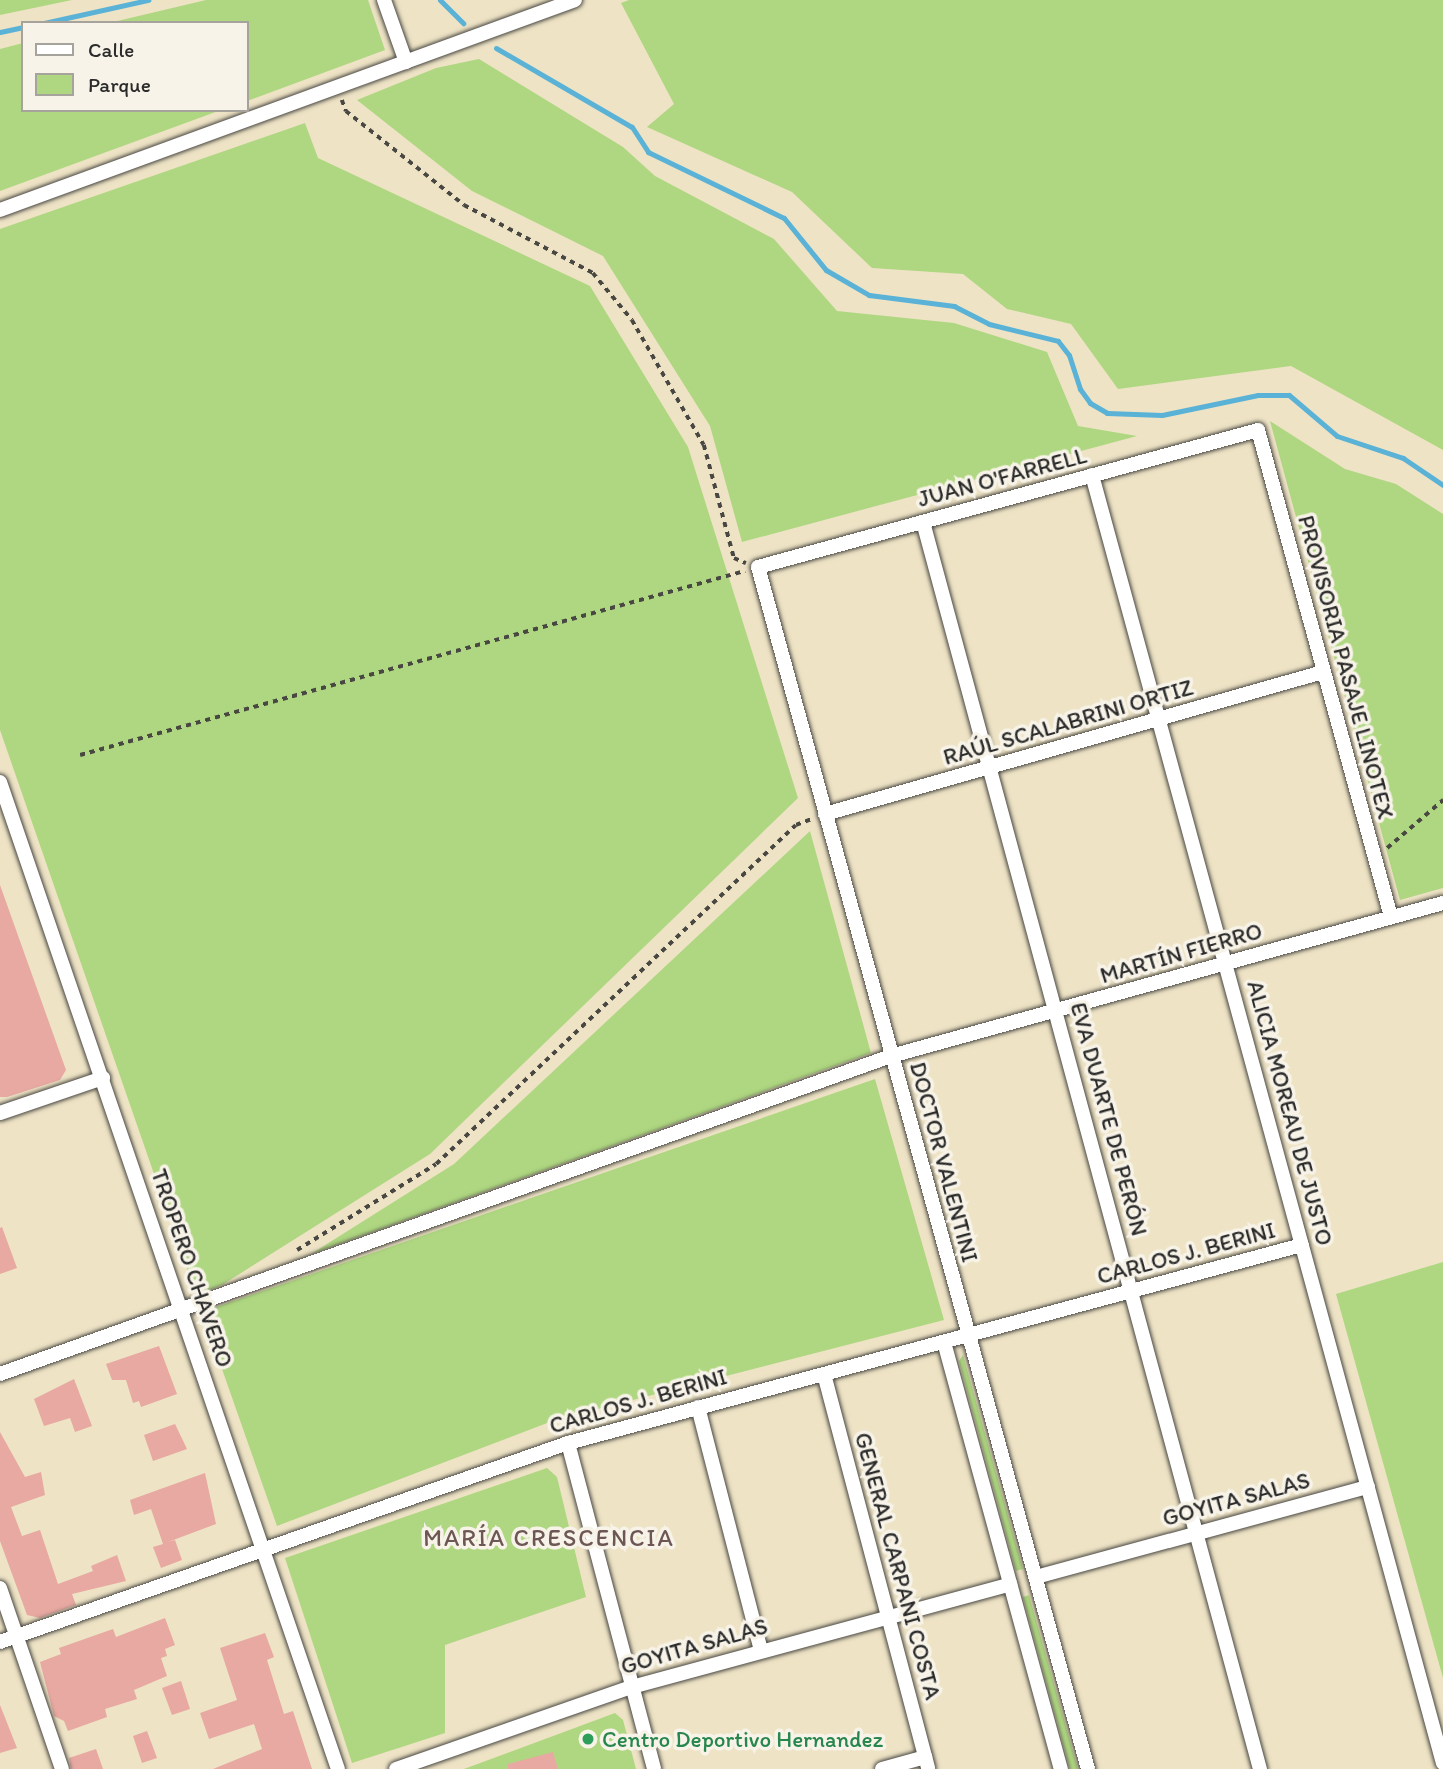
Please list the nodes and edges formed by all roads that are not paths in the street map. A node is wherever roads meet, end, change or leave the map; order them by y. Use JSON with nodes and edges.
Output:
{"nodes":[{"id":1,"x":384,"y":0,"type":"edge"},
{"id":2,"x":575,"y":0,"type":"edge"},
{"id":3,"x":406,"y":62,"type":"junction"},
{"id":4,"x":0,"y":210,"type":"edge"},
{"id":5,"x":1258,"y":430,"type":"joint"},
{"id":6,"x":1092,"y":475,"type":"junction"},
{"id":7,"x":923,"y":522,"type":"junction"},
{"id":8,"x":758,"y":567,"type":"joint"},
{"id":9,"x":1323,"y":672,"type":"junction"},
{"id":10,"x":1158,"y":720,"type":"junction"},
{"id":11,"x":989,"y":768,"type":"junction"},
{"id":12,"x":0,"y":782,"type":"edge"},
{"id":13,"x":825,"y":814,"type":"junction"},
{"id":14,"x":1443,"y":903,"type":"edge"},
{"id":15,"x":1391,"y":917,"type":"junction"},
{"id":16,"x":1226,"y":965,"type":"junction"},
{"id":17,"x":1056,"y":1012,"type":"junction"},
{"id":18,"x":891,"y":1056,"type":"junction"},
{"id":19,"x":103,"y":1078,"type":"junction"},
{"id":20,"x":0,"y":1113,"type":"edge"},
{"id":21,"x":1302,"y":1245,"type":"junction"},
{"id":22,"x":1132,"y":1290,"type":"junction"},
{"id":23,"x":182,"y":1310,"type":"junction"},
{"id":24,"x":968,"y":1336,"type":"junction"},
{"id":25,"x":944,"y":1342,"type":"junction"},
{"id":26,"x":0,"y":1374,"type":"edge"},
{"id":27,"x":824,"y":1374,"type":"junction"},
{"id":28,"x":698,"y":1407,"type":"junction"},
{"id":29,"x":568,"y":1443,"type":"junction"},
{"id":30,"x":1368,"y":1486,"type":"junction"},
{"id":31,"x":1198,"y":1533,"type":"junction"},
{"id":32,"x":264,"y":1548,"type":"junction"},
{"id":33,"x":1035,"y":1577,"type":"junction"},
{"id":34,"x":1010,"y":1584,"type":"junction"},
{"id":35,"x":0,"y":1588,"type":"edge"},
{"id":36,"x":888,"y":1616,"type":"junction"},
{"id":37,"x":17,"y":1636,"type":"junction"},
{"id":38,"x":0,"y":1642,"type":"edge"},
{"id":39,"x":761,"y":1651,"type":"junction"},
{"id":40,"x":632,"y":1687,"type":"junction"},
{"id":41,"x":1443,"y":1762,"type":"edge"},
{"id":42,"x":927,"y":1763,"type":"edge"},
{"id":43,"x":62,"y":1769,"type":"edge"},
{"id":44,"x":338,"y":1769,"type":"edge"},
{"id":45,"x":397,"y":1769,"type":"edge"},
{"id":46,"x":654,"y":1769,"type":"edge"},
{"id":47,"x":882,"y":1769,"type":"edge"},
{"id":48,"x":1060,"y":1769,"type":"edge"},
{"id":49,"x":1088,"y":1769,"type":"edge"},
{"id":50,"x":1260,"y":1769,"type":"edge"}],
"edges":[{"from":1,"to":3,"type":"street"},
{"from":2,"to":3,"type":"street"},
{"from":3,"to":4,"type":"street"},
{"from":5,"to":6,"type":"street","name":"JUAN O'FARRELL"},
{"from":5,"to":9,"type":"street","name":"PROVISORIA PASAJE LINOTEX"},
{"from":6,"to":7,"type":"street","name":"JUAN O'FARRELL"},
{"from":6,"to":10,"type":"street","name":"ALICIA MOREAU DE JUSTO"},
{"from":7,"to":8,"type":"street","name":"JUAN O'FARRELL"},
{"from":7,"to":11,"type":"street","name":"EVA DUARTE DE PERÓN"},
{"from":8,"to":13,"type":"street","name":"DOCTOR VALENTINI"},
{"from":9,"to":10,"type":"street","name":"RAÚL SCALABRINI ORTIZ"},
{"from":9,"to":15,"type":"street","name":"PROVISORIA PASAJE LINOTEX"},
{"from":10,"to":11,"type":"street","name":"RAÚL SCALABRINI ORTIZ"},
{"from":10,"to":16,"type":"street","name":"ALICIA MOREAU DE JUSTO"},
{"from":11,"to":13,"type":"street","name":"RAÚL SCALABRINI ORTIZ"},
{"from":11,"to":17,"type":"street","name":"EVA DUARTE DE PERÓN"},
{"from":12,"to":19,"type":"street","name":"TROPERO CHAVERO"},
{"from":13,"to":18,"type":"street","name":"DOCTOR VALENTINI"},
{"from":14,"to":15,"type":"street","name":"MARTÍN FIERRO"},
{"from":15,"to":16,"type":"street","name":"MARTÍN FIERRO"},
{"from":16,"to":17,"type":"street","name":"MARTÍN FIERRO"},
{"from":16,"to":21,"type":"street","name":"ALICIA MOREAU DE JUSTO"},
{"from":17,"to":18,"type":"street","name":"MARTÍN FIERRO"},
{"from":17,"to":22,"type":"street","name":"EVA DUARTE DE PERÓN"},
{"from":18,"to":23,"type":"street","name":"MARTÍN FIERRO"},
{"from":18,"to":24,"type":"street","name":"DOCTOR VALENTINI"},
{"from":19,"to":20,"type":"street"},
{"from":19,"to":23,"type":"street","name":"TROPERO CHAVERO"},
{"from":21,"to":22,"type":"street","name":"CARLOS J. BERINI"},
{"from":21,"to":30,"type":"street","name":"ALICIA MOREAU DE JUSTO"},
{"from":22,"to":24,"type":"street","name":"CARLOS J. BERINI"},
{"from":22,"to":31,"type":"street","name":"EVA DUARTE DE PERÓN"},
{"from":23,"to":26,"type":"street"},
{"from":23,"to":32,"type":"street","name":"TROPERO CHAVERO"},
{"from":24,"to":25,"type":"street","name":"CARLOS J. BERINI"},
{"from":24,"to":33,"type":"street","name":"DOCTOR VALENTINI"},
{"from":25,"to":27,"type":"street","name":"CARLOS J. BERINI"},
{"from":25,"to":34,"type":"street"},
{"from":27,"to":28,"type":"street","name":"CARLOS J. BERINI"},
{"from":27,"to":36,"type":"street","name":"GENERAL CARPANI COSTA"},
{"from":28,"to":29,"type":"street","name":"CARLOS J. BERINI"},
{"from":28,"to":39,"type":"street"},
{"from":29,"to":32,"type":"street","name":"CARLOS J. BERINI"},
{"from":29,"to":40,"type":"street"},
{"from":30,"to":31,"type":"street","name":"GOYITA SALAS"},
{"from":30,"to":41,"type":"street","name":"ALICIA MOREAU DE JUSTO"},
{"from":31,"to":33,"type":"street","name":"GOYITA SALAS"},
{"from":31,"to":50,"type":"street","name":"EVA DUARTE DE PERÓN"},
{"from":32,"to":37,"type":"street","name":"CARLOS J. BERINI"},
{"from":32,"to":44,"type":"street","name":"TROPERO CHAVERO"},
{"from":33,"to":49,"type":"street","name":"DOCTOR VALENTINI"},
{"from":34,"to":36,"type":"street","name":"GOYITA SALAS"},
{"from":34,"to":48,"type":"street"},
{"from":35,"to":37,"type":"street"},
{"from":36,"to":39,"type":"street","name":"GOYITA SALAS"},
{"from":36,"to":42,"type":"street","name":"GENERAL CARPANI COSTA"},
{"from":37,"to":38,"type":"street","name":"CARLOS J. BERINI"},
{"from":37,"to":43,"type":"street"},
{"from":39,"to":40,"type":"street","name":"GOYITA SALAS"},
{"from":40,"to":45,"type":"street","name":"GOYITA SALAS"},
{"from":40,"to":46,"type":"street"},
{"from":42,"to":47,"type":"street"}]}
